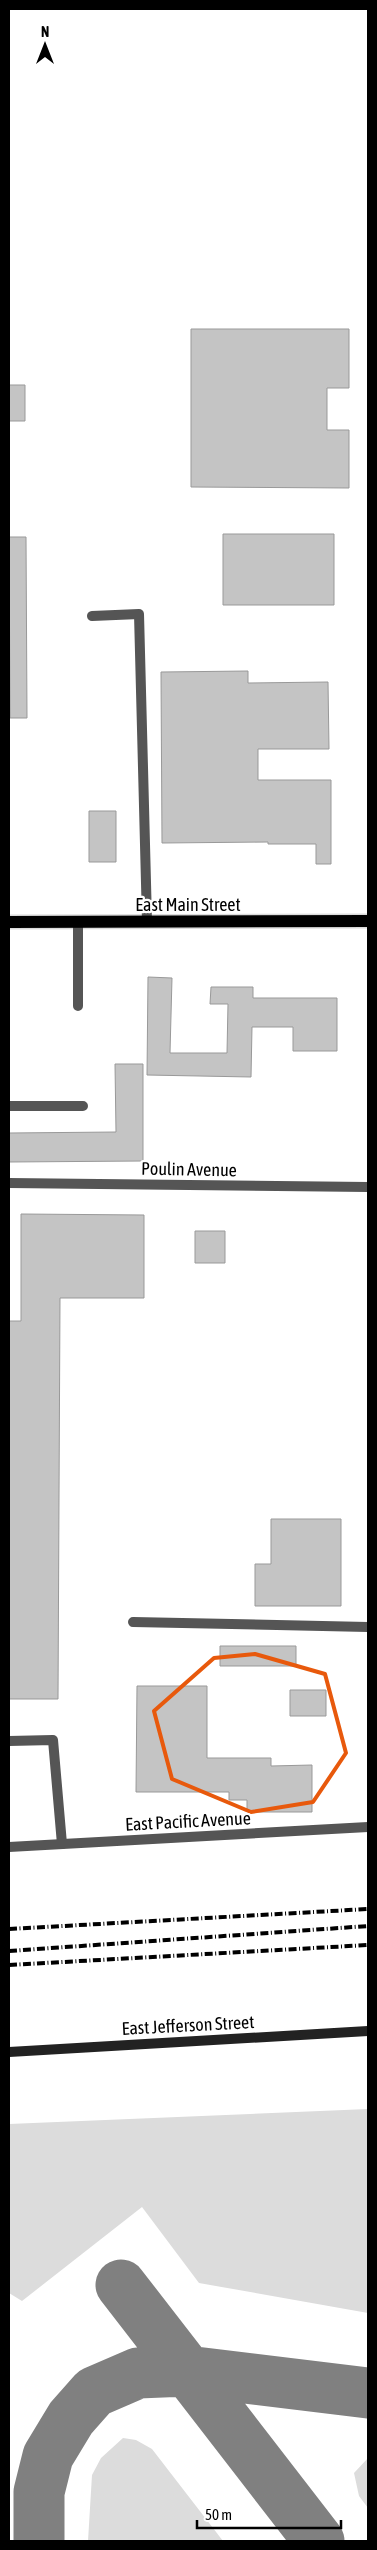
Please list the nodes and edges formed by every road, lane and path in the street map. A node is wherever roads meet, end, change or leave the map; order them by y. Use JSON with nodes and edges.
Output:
{"nodes":[{"id":1,"x":92,"y":616,"type":"dead end"},
{"id":2,"x":147,"y":921,"type":"junction"},
{"id":3,"x":368,"y":921,"type":"edge"},
{"id":4,"x":9,"y":922,"type":"edge"},
{"id":5,"x":78,"y":922,"type":"junction"},
{"id":6,"x":78,"y":1006,"type":"dead end"},
{"id":7,"x":9,"y":1106,"type":"edge"},
{"id":8,"x":83,"y":1106,"type":"dead end"},
{"id":9,"x":9,"y":1183,"type":"edge"},
{"id":10,"x":368,"y":1187,"type":"edge"},
{"id":11,"x":132,"y":1622,"type":"dead end"},
{"id":12,"x":368,"y":1628,"type":"edge"},
{"id":13,"x":9,"y":1741,"type":"edge"},
{"id":14,"x":368,"y":1827,"type":"edge"},
{"id":15,"x":62,"y":1844,"type":"junction"},
{"id":16,"x":9,"y":1847,"type":"edge"},
{"id":17,"x":368,"y":2031,"type":"edge"},
{"id":18,"x":9,"y":2052,"type":"edge"}],
"edges":[{"from":1,"to":2,"type":"street"},
{"from":2,"to":3,"type":"main road","name":"East Main Street"},
{"from":2,"to":5,"type":"main road","name":"East Main Street"},
{"from":4,"to":5,"type":"main road","name":"East Main Street"},
{"from":5,"to":6,"type":"street"},
{"from":7,"to":8,"type":"street"},
{"from":9,"to":10,"type":"street","name":"Poulin Avenue"},
{"from":11,"to":12,"type":"street"},
{"from":13,"to":15,"type":"street"},
{"from":14,"to":15,"type":"street","name":"East Pacific Avenue"},
{"from":15,"to":16,"type":"street","name":"East Pacific Avenue"},
{"from":17,"to":18,"type":"main road","name":"East Jefferson Street"}]}
